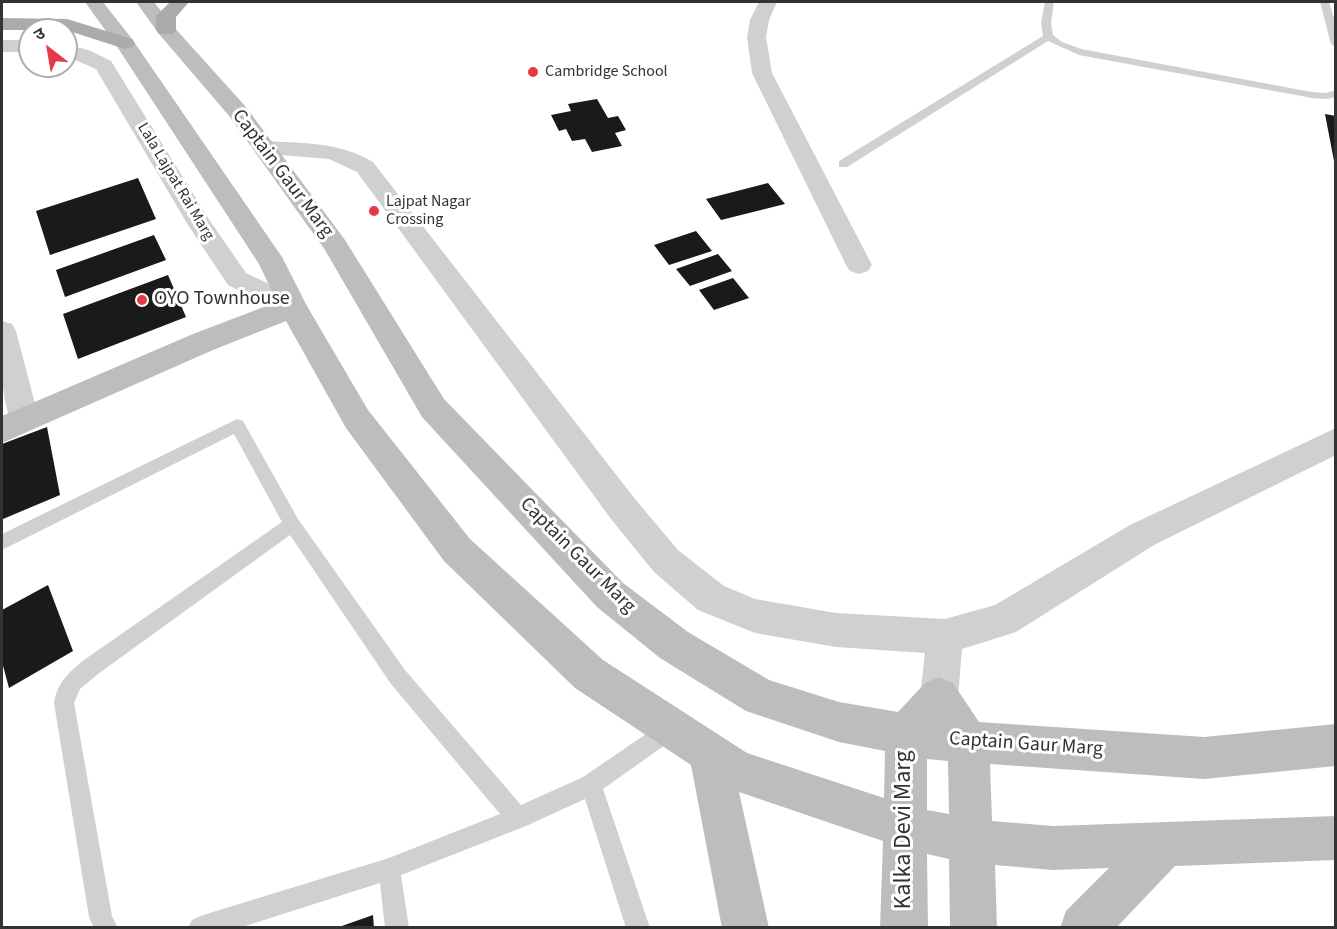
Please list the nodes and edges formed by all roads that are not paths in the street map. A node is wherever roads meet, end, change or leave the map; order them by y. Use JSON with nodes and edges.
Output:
{"nodes":[{"id":1,"x":94,"y":2,"type":"edge"},
{"id":2,"x":145,"y":2,"type":"edge"},
{"id":3,"x":768,"y":2,"type":"edge"},
{"id":4,"x":1049,"y":2,"type":"edge"},
{"id":5,"x":1324,"y":2,"type":"edge"},
{"id":6,"x":40,"y":5,"type":"dead end"},
{"id":7,"x":2,"y":16,"type":"edge"},
{"id":8,"x":173,"y":16,"type":"edge"},
{"id":9,"x":2,"y":24,"type":"edge"},
{"id":10,"x":1048,"y":37,"type":"junction"},
{"id":11,"x":124,"y":43,"type":"junction"},
{"id":12,"x":1335,"y":44,"type":"edge"},
{"id":13,"x":2,"y":46,"type":"edge"},
{"id":14,"x":18,"y":46,"type":"edge"},
{"id":15,"x":78,"y":53,"type":"edge"},
{"id":16,"x":1335,"y":93,"type":"edge"},
{"id":17,"x":264,"y":148,"type":"junction"},
{"id":18,"x":843,"y":164,"type":"dead end"},
{"id":19,"x":859,"y":265,"type":"dead end"},
{"id":20,"x":293,"y":306,"type":"junction"},
{"id":21,"x":2,"y":330,"type":"edge"},
{"id":22,"x":13,"y":425,"type":"edge"},
{"id":23,"x":1335,"y":440,"type":"edge"},
{"id":24,"x":292,"y":524,"type":"junction"},
{"id":25,"x":2,"y":542,"type":"edge"},
{"id":26,"x":945,"y":637,"type":"junction"},
{"id":27,"x":939,"y":697,"type":"junction"},
{"id":28,"x":672,"y":728,"type":"junction"},
{"id":29,"x":906,"y":734,"type":"junction"},
{"id":30,"x":968,"y":741,"type":"junction"},
{"id":31,"x":1335,"y":745,"type":"edge"},
{"id":32,"x":709,"y":752,"type":"junction"},
{"id":33,"x":591,"y":785,"type":"junction"},
{"id":34,"x":518,"y":818,"type":"junction"},
{"id":35,"x":906,"y":827,"type":"junction"},
{"id":36,"x":1335,"y":838,"type":"edge"},
{"id":37,"x":970,"y":841,"type":"junction"},
{"id":38,"x":1164,"y":845,"type":"junction"},
{"id":39,"x":389,"y":869,"type":"junction"},
{"id":40,"x":106,"y":927,"type":"edge"},
{"id":41,"x":200,"y":927,"type":"edge"},
{"id":42,"x":397,"y":927,"type":"edge"},
{"id":43,"x":638,"y":927,"type":"edge"},
{"id":44,"x":746,"y":927,"type":"edge"},
{"id":45,"x":904,"y":927,"type":"edge"},
{"id":46,"x":974,"y":927,"type":"edge"},
{"id":47,"x":1083,"y":927,"type":"edge"}],
"edges":[{"from":1,"to":11,"type":"main road"},
{"from":2,"to":8,"type":"main road","name":"Captain Gaur Marg"},
{"from":3,"to":19,"type":"street"},
{"from":4,"to":10,"type":"lane"},
{"from":5,"to":12,"type":"lane"},
{"from":6,"to":7,"type":"main road"},
{"from":8,"to":17,"type":"main road","name":"Captain Gaur Marg"},
{"from":9,"to":11,"type":"main road"},
{"from":10,"to":16,"type":"lane"},
{"from":10,"to":18,"type":"lane"},
{"from":11,"to":20,"type":"main road"},
{"from":13,"to":14,"type":"street"},
{"from":15,"to":20,"type":"street","name":"Lala Lajpat Rai Marg"},
{"from":17,"to":26,"type":"street"},
{"from":17,"to":29,"type":"main road","name":"Captain Gaur Marg"},
{"from":20,"to":22,"type":"main road"},
{"from":20,"to":28,"type":"main road"},
{"from":21,"to":22,"type":"street"},
{"from":23,"to":26,"type":"street"},
{"from":24,"to":25,"type":"lane"},
{"from":24,"to":34,"type":"lane"},
{"from":24,"to":40,"type":"lane"},
{"from":26,"to":27,"type":"street"},
{"from":27,"to":29,"type":"main road","name":"Kalka Devi Marg"},
{"from":27,"to":30,"type":"main road"},
{"from":28,"to":32,"type":"main road"},
{"from":28,"to":33,"type":"lane"},
{"from":29,"to":30,"type":"main road","name":"Captain Gaur Marg"},
{"from":29,"to":35,"type":"main road","name":"Kalka Devi Marg"},
{"from":30,"to":31,"type":"main road","name":"Captain Gaur Marg"},
{"from":30,"to":37,"type":"main road"},
{"from":32,"to":35,"type":"main road"},
{"from":32,"to":44,"type":"main road"},
{"from":33,"to":34,"type":"lane"},
{"from":33,"to":43,"type":"lane"},
{"from":34,"to":39,"type":"lane"},
{"from":35,"to":37,"type":"main road"},
{"from":35,"to":45,"type":"main road","name":"Kalka Devi Marg"},
{"from":36,"to":38,"type":"main road"},
{"from":37,"to":38,"type":"main road"},
{"from":37,"to":46,"type":"main road"},
{"from":38,"to":47,"type":"main road"},
{"from":39,"to":41,"type":"lane"},
{"from":39,"to":42,"type":"lane"}]}
